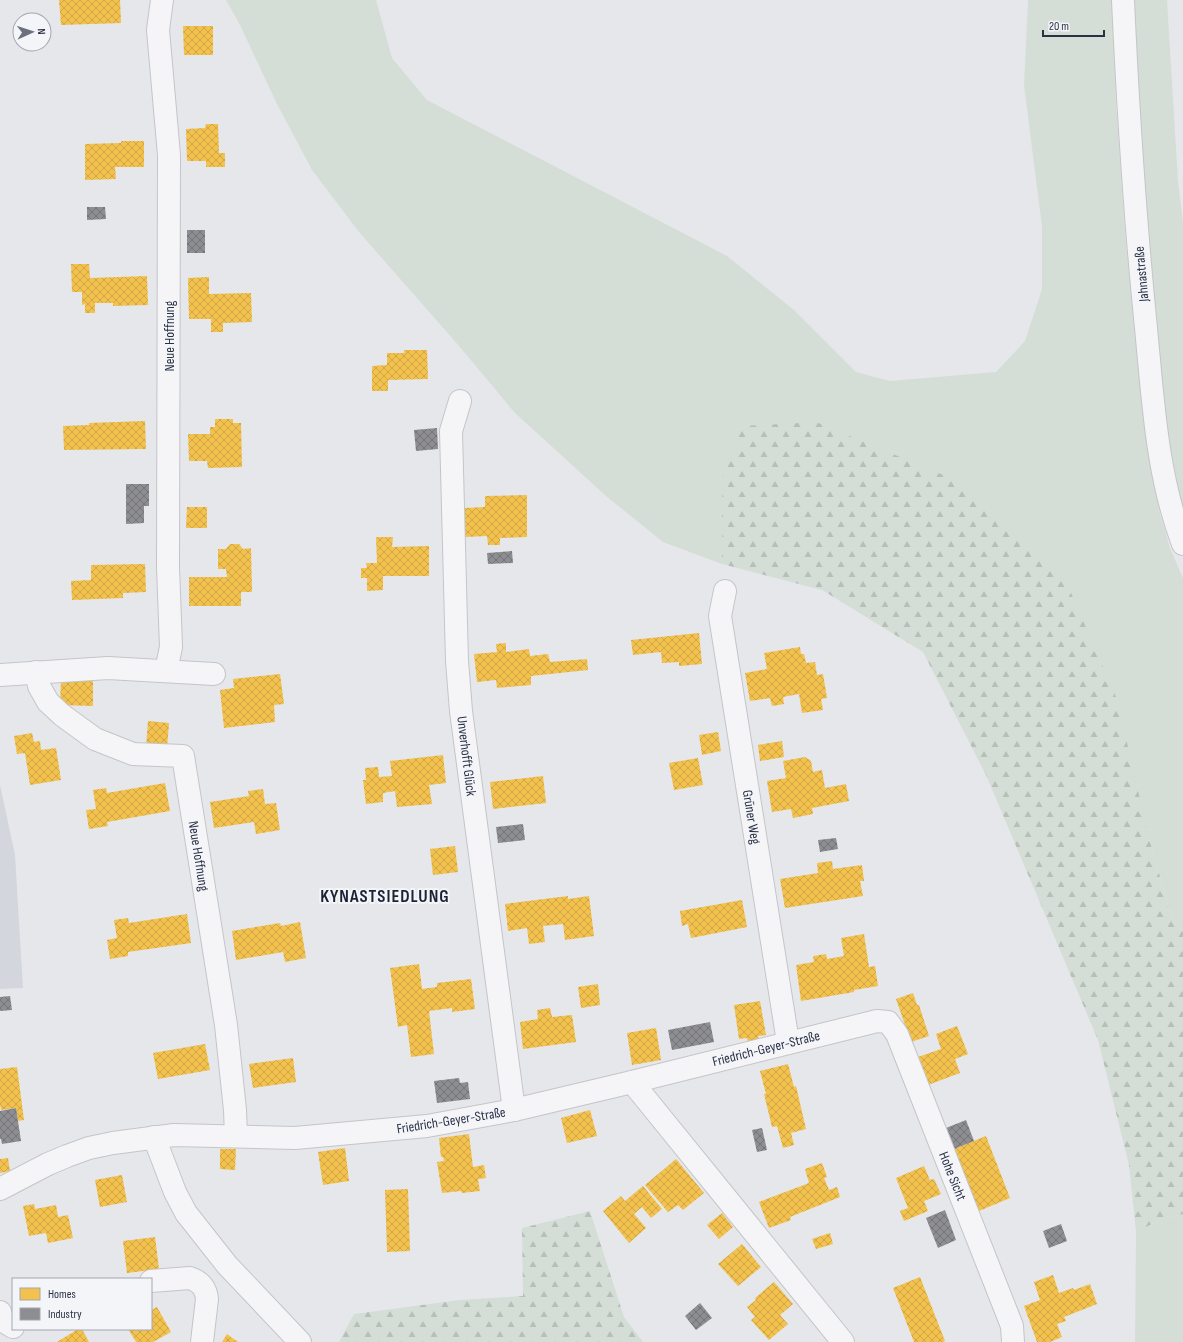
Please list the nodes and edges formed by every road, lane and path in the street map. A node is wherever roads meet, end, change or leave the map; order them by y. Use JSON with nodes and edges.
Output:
{"nodes":[{"id":1,"x":162,"y":0,"type":"edge"},
{"id":2,"x":1123,"y":0,"type":"edge"},
{"id":3,"x":460,"y":401,"type":"dead end"},
{"id":4,"x":1183,"y":544,"type":"edge"},
{"id":5,"x":725,"y":591,"type":"dead end"},
{"id":6,"x":166,"y":671,"type":"junction"},
{"id":7,"x":36,"y":672,"type":"junction"},
{"id":8,"x":214,"y":674,"type":"dead end"},
{"id":9,"x":0,"y":675,"type":"edge"},
{"id":10,"x":877,"y":1021,"type":"joint"},
{"id":11,"x":788,"y":1042,"type":"junction"},
{"id":12,"x":632,"y":1082,"type":"junction"},
{"id":13,"x":514,"y":1110,"type":"junction"},
{"id":14,"x":236,"y":1136,"type":"junction"},
{"id":15,"x":154,"y":1137,"type":"junction"},
{"id":16,"x":0,"y":1189,"type":"edge"},
{"id":17,"x":152,"y":1281,"type":"edge"},
{"id":18,"x":0,"y":1312,"type":"edge"},
{"id":19,"x":12,"y":1326,"type":"edge"},
{"id":20,"x":202,"y":1342,"type":"edge"},
{"id":21,"x":300,"y":1342,"type":"edge"},
{"id":22,"x":843,"y":1342,"type":"edge"},
{"id":23,"x":1013,"y":1342,"type":"edge"}],
"edges":[{"from":1,"to":6,"type":"street","name":"Neue Hoffnung"},
{"from":2,"to":4,"type":"street","name":"Jahnastraße"},
{"from":3,"to":13,"type":"street","name":"Unverhofft Glück"},
{"from":5,"to":11,"type":"street","name":"Grüner Weg"},
{"from":6,"to":7,"type":"street"},
{"from":6,"to":8,"type":"street"},
{"from":7,"to":9,"type":"street"},
{"from":7,"to":14,"type":"street","name":"Neue Hoffnung"},
{"from":10,"to":11,"type":"street","name":"Friedrich-Geyer-Straße"},
{"from":10,"to":23,"type":"street","name":"Hohe Sicht"},
{"from":11,"to":12,"type":"street","name":"Friedrich-Geyer-Straße"},
{"from":12,"to":13,"type":"street","name":"Friedrich-Geyer-Straße"},
{"from":12,"to":22,"type":"street"},
{"from":13,"to":14,"type":"street","name":"Friedrich-Geyer-Straße"},
{"from":14,"to":15,"type":"street","name":"Friedrich-Geyer-Straße"},
{"from":15,"to":16,"type":"street","name":"Friedrich-Geyer-Straße"},
{"from":15,"to":21,"type":"street"},
{"from":17,"to":20,"type":"street"},
{"from":18,"to":19,"type":"street"}]}
